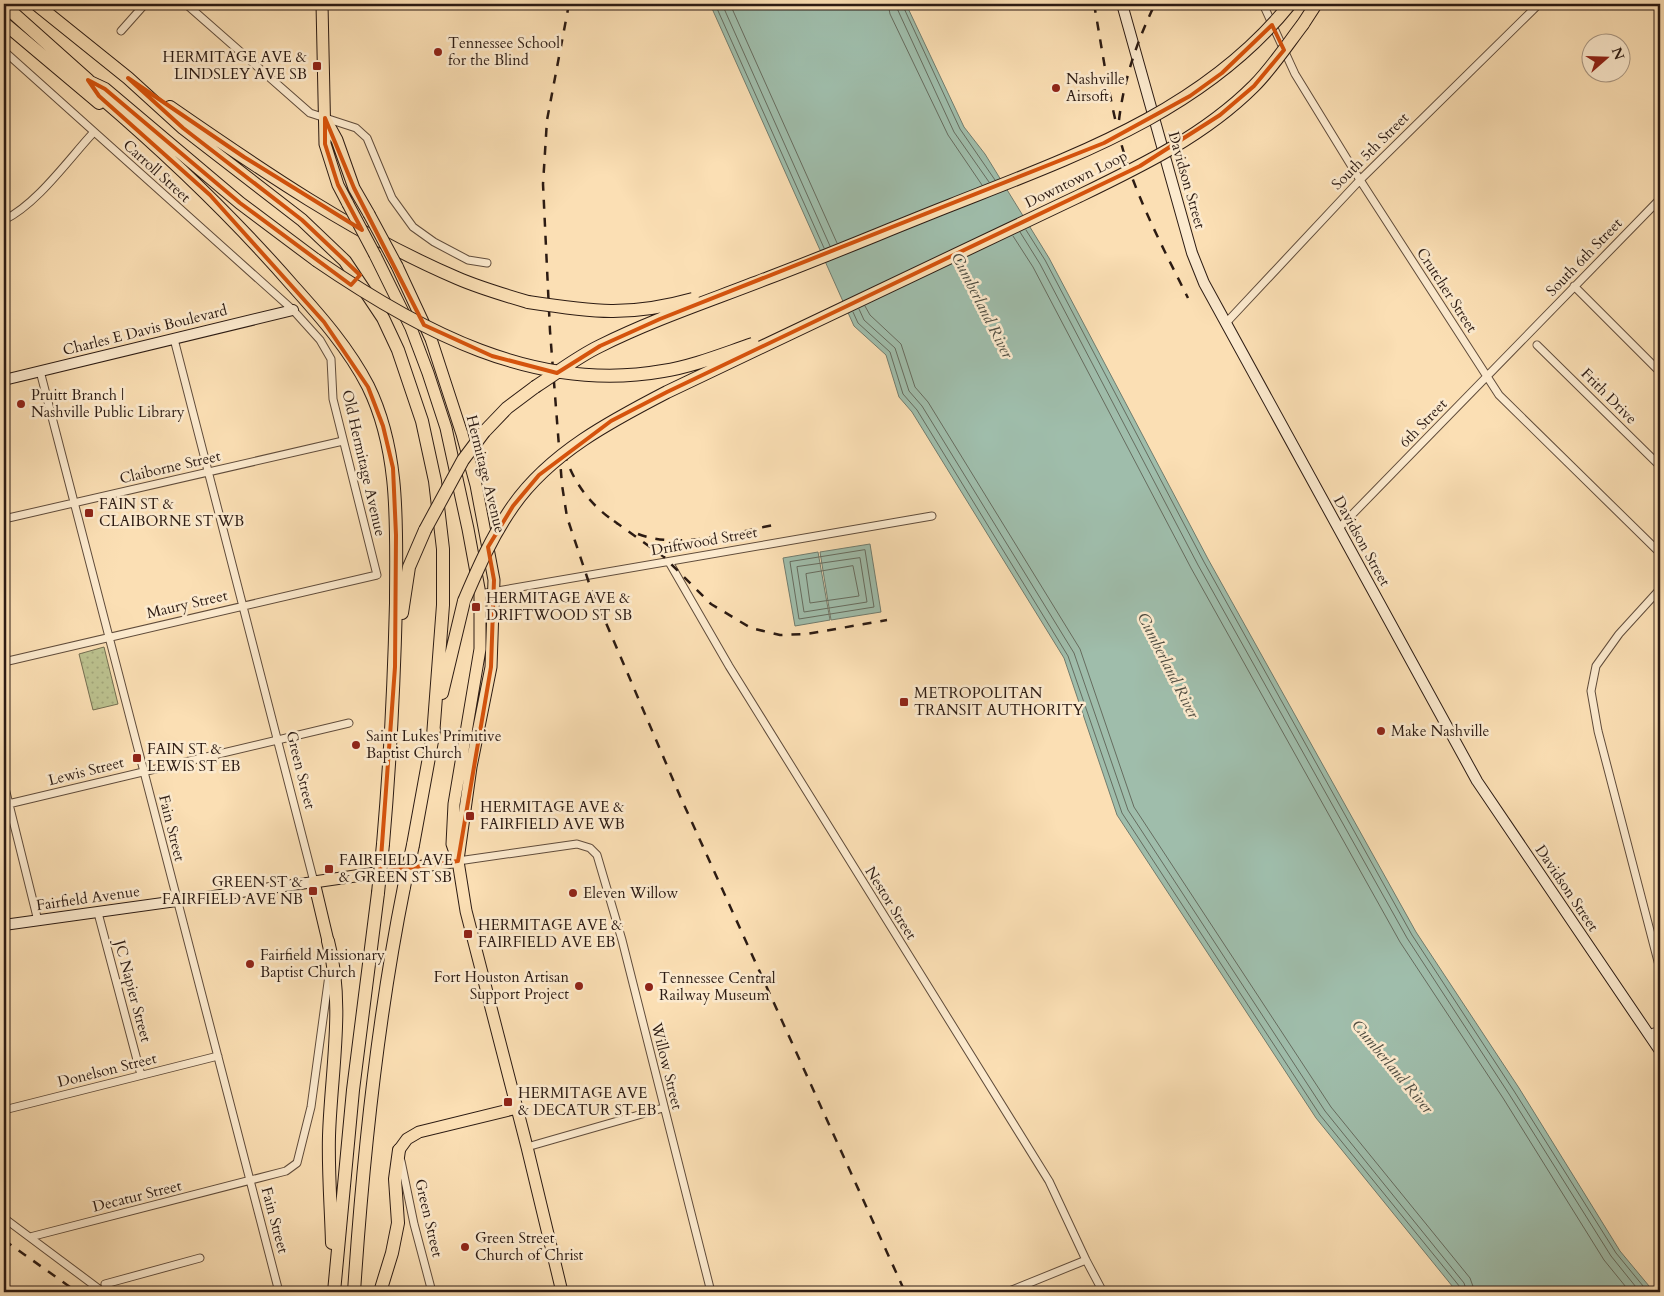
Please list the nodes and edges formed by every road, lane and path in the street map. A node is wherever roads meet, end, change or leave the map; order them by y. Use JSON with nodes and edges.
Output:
{"nodes":[{"id":1,"x":36,"y":4,"type":"edge"},
{"id":2,"x":145,"y":4,"type":"edge"},
{"id":3,"x":186,"y":4,"type":"edge"},
{"id":4,"x":322,"y":4,"type":"edge"},
{"id":5,"x":1122,"y":4,"type":"edge"},
{"id":6,"x":1263,"y":4,"type":"edge"},
{"id":7,"x":1290,"y":4,"type":"edge"},
{"id":8,"x":1316,"y":4,"type":"edge"},
{"id":9,"x":1539,"y":4,"type":"edge"},
{"id":10,"x":4,"y":5,"type":"edge"},
{"id":11,"x":4,"y":24,"type":"edge"},
{"id":12,"x":121,"y":31,"type":"dead end"},
{"id":13,"x":4,"y":51,"type":"edge"},
{"id":14,"x":128,"y":78,"type":"junction"},
{"id":15,"x":88,"y":80,"type":"junction"},
{"id":16,"x":325,"y":118,"type":"junction"},
{"id":17,"x":94,"y":133,"type":"junction"},
{"id":18,"x":151,"y":140,"type":"junction"},
{"id":19,"x":1360,"y":180,"type":"junction"},
{"id":20,"x":1660,"y":199,"type":"edge"},
{"id":21,"x":4,"y":220,"type":"edge"},
{"id":22,"x":487,"y":263,"type":"dead end"},
{"id":23,"x":773,"y":276,"type":"junction"},
{"id":24,"x":1574,"y":286,"type":"junction"},
{"id":25,"x":293,"y":310,"type":"junction"},
{"id":26,"x":1226,"y":323,"type":"junction"},
{"id":27,"x":808,"y":326,"type":"junction"},
{"id":28,"x":1527,"y":335,"type":"joint"},
{"id":29,"x":174,"y":339,"type":"junction"},
{"id":30,"x":1538,"y":345,"type":"dead end"},
{"id":31,"x":40,"y":371,"type":"junction"},
{"id":32,"x":1660,"y":372,"type":"edge"},
{"id":33,"x":1487,"y":377,"type":"junction"},
{"id":34,"x":4,"y":380,"type":"edge"},
{"id":35,"x":343,"y":440,"type":"junction"},
{"id":36,"x":1660,"y":466,"type":"edge"},
{"id":37,"x":208,"y":472,"type":"junction"},
{"id":38,"x":75,"y":503,"type":"junction"},
{"id":39,"x":932,"y":516,"type":"dead end"},
{"id":40,"x":4,"y":520,"type":"edge"},
{"id":41,"x":1338,"y":529,"type":"junction"},
{"id":42,"x":1660,"y":553,"type":"edge"},
{"id":43,"x":669,"y":562,"type":"junction"},
{"id":44,"x":377,"y":575,"type":"joint"},
{"id":45,"x":1660,"y":589,"type":"edge"},
{"id":46,"x":495,"y":590,"type":"junction"},
{"id":47,"x":480,"y":594,"type":"junction"},
{"id":48,"x":243,"y":605,"type":"junction"},
{"id":49,"x":108,"y":636,"type":"junction"},
{"id":50,"x":4,"y":662,"type":"edge"},
{"id":51,"x":395,"y":668,"type":"junction"},
{"id":52,"x":349,"y":723,"type":"dead end"},
{"id":53,"x":433,"y":736,"type":"junction"},
{"id":54,"x":278,"y":741,"type":"junction"},
{"id":55,"x":144,"y":771,"type":"junction"},
{"id":56,"x":4,"y":784,"type":"edge"},
{"id":57,"x":6,"y":804,"type":"edge"},
{"id":58,"x":592,"y":849,"type":"joint"},
{"id":59,"x":458,"y":861,"type":"junction"},
{"id":60,"x":314,"y":882,"type":"junction"},
{"id":61,"x":176,"y":900,"type":"junction"},
{"id":62,"x":98,"y":913,"type":"junction"},
{"id":63,"x":38,"y":921,"type":"junction"},
{"id":64,"x":4,"y":926,"type":"edge"},
{"id":65,"x":328,"y":941,"type":"junction"},
{"id":66,"x":1660,"y":969,"type":"edge"},
{"id":67,"x":1660,"y":1030,"type":"edge"},
{"id":68,"x":1648,"y":1034,"type":"junction"},
{"id":69,"x":1660,"y":1051,"type":"edge"},
{"id":70,"x":218,"y":1056,"type":"junction"},
{"id":71,"x":141,"y":1075,"type":"junction"},
{"id":72,"x":517,"y":1108,"type":"junction"},
{"id":73,"x":663,"y":1108,"type":"junction"},
{"id":74,"x":4,"y":1110,"type":"edge"},
{"id":75,"x":527,"y":1147,"type":"junction"},
{"id":76,"x":399,"y":1150,"type":"junction"},
{"id":77,"x":250,"y":1181,"type":"junction"},
{"id":78,"x":4,"y":1218,"type":"edge"},
{"id":79,"x":30,"y":1237,"type":"junction"},
{"id":80,"x":200,"y":1258,"type":"dead end"},
{"id":81,"x":1086,"y":1260,"type":"junction"},
{"id":82,"x":105,"y":1284,"type":"dead end"},
{"id":83,"x":103,"y":1292,"type":"edge"},
{"id":84,"x":280,"y":1292,"type":"edge"},
{"id":85,"x":334,"y":1292,"type":"edge"},
{"id":86,"x":354,"y":1292,"type":"edge"},
{"id":87,"x":380,"y":1292,"type":"edge"},
{"id":88,"x":432,"y":1292,"type":"edge"},
{"id":89,"x":562,"y":1292,"type":"edge"},
{"id":90,"x":711,"y":1292,"type":"edge"},
{"id":91,"x":1006,"y":1292,"type":"edge"},
{"id":92,"x":1104,"y":1292,"type":"edge"}],
"edges":[{"from":1,"to":14,"type":"highway"},
{"from":2,"to":12,"type":"street"},
{"from":3,"to":16,"type":"street"},
{"from":4,"to":16,"type":"main road","name":"Hermitage Avenue"},
{"from":5,"to":26,"type":"street","name":"Davidson Street"},
{"from":6,"to":19,"type":"street","name":"Crutcher Street"},
{"from":7,"to":23,"type":"highway","name":"Downtown Loop","bridge":true},
{"from":8,"to":27,"type":"highway","name":"Downtown Loop","bridge":true},
{"from":9,"to":19,"type":"street","name":"South 5th Street"},
{"from":10,"to":15,"type":"highway"},
{"from":11,"to":18,"type":"highway"},
{"from":13,"to":17,"type":"street","name":"Carroll Street"},
{"from":14,"to":23,"type":"highway","bridge":true},
{"from":14,"to":53,"type":"highway"},
{"from":15,"to":18,"type":"highway"},
{"from":15,"to":27,"type":"highway","bridge":true},
{"from":16,"to":22,"type":"street"},
{"from":16,"to":46,"type":"main road","name":"Hermitage Avenue","bridge":true},
{"from":16,"to":47,"type":"main road","name":"Hermitage Avenue","bridge":true},
{"from":17,"to":21,"type":"street"},
{"from":17,"to":25,"type":"street","name":"Carroll Street"},
{"from":18,"to":51,"type":"highway"},
{"from":19,"to":26,"type":"street","name":"South 5th Street"},
{"from":19,"to":33,"type":"street","name":"Crutcher Street"},
{"from":20,"to":24,"type":"street","name":"South 6th Street"},
{"from":23,"to":51,"type":"highway","bridge":true},
{"from":24,"to":28,"type":"street","name":"South 6th Street"},
{"from":24,"to":32,"type":"street"},
{"from":25,"to":29,"type":"street","name":"Charles E Davis Boulevard"},
{"from":25,"to":35,"type":"street","name":"Old Hermitage Avenue"},
{"from":26,"to":41,"type":"street","name":"Davidson Street"},
{"from":27,"to":53,"type":"highway","bridge":true},
{"from":28,"to":33,"type":"street","name":"6th Street"},
{"from":29,"to":31,"type":"street","name":"Charles E Davis Boulevard"},
{"from":29,"to":37,"type":"street","name":"Green Street"},
{"from":30,"to":36,"type":"street","name":"Frith Drive"},
{"from":31,"to":34,"type":"street","name":"Charles E Davis Boulevard"},
{"from":31,"to":38,"type":"street","name":"Fain Street"},
{"from":33,"to":41,"type":"street","name":"6th Street"},
{"from":33,"to":42,"type":"street","name":"Crutcher Street"},
{"from":35,"to":37,"type":"street","name":"Claiborne Street"},
{"from":35,"to":44,"type":"street","name":"Old Hermitage Avenue"},
{"from":37,"to":38,"type":"street","name":"Claiborne Street"},
{"from":37,"to":48,"type":"street","name":"Green Street"},
{"from":38,"to":40,"type":"street","name":"Claiborne Street"},
{"from":38,"to":49,"type":"street","name":"Fain Street"},
{"from":39,"to":43,"type":"street","name":"Driftwood Street"},
{"from":41,"to":68,"type":"street","name":"Davidson Street"},
{"from":43,"to":46,"type":"street","name":"Driftwood Street"},
{"from":43,"to":81,"type":"street","name":"Nestor Street"},
{"from":44,"to":48,"type":"street","name":"Maury Street"},
{"from":45,"to":66,"type":"street"},
{"from":46,"to":47,"type":"street","name":"Driftwood Street"},
{"from":46,"to":59,"type":"main road","name":"Hermitage Avenue"},
{"from":47,"to":59,"type":"main road","name":"Hermitage Avenue"},
{"from":48,"to":49,"type":"street","name":"Maury Street"},
{"from":48,"to":54,"type":"street","name":"Green Street"},
{"from":49,"to":50,"type":"street","name":"Maury Street"},
{"from":49,"to":55,"type":"street","name":"Fain Street"},
{"from":51,"to":85,"type":"highway","bridge":true},
{"from":52,"to":54,"type":"street","name":"Lewis Street"},
{"from":53,"to":86,"type":"highway","bridge":true},
{"from":54,"to":55,"type":"street","name":"Lewis Street"},
{"from":54,"to":60,"type":"street","name":"Green Street"},
{"from":55,"to":57,"type":"street","name":"Lewis Street"},
{"from":55,"to":61,"type":"street","name":"Fain Street"},
{"from":56,"to":57,"type":"street"},
{"from":57,"to":63,"type":"street"},
{"from":58,"to":59,"type":"street","name":"Fairfield Avenue"},
{"from":58,"to":73,"type":"street","name":"Willow Street"},
{"from":59,"to":60,"type":"main road","name":"Fairfield Avenue"},
{"from":59,"to":72,"type":"main road","name":"Hermitage Avenue"},
{"from":60,"to":61,"type":"street","name":"Fairfield Avenue"},
{"from":60,"to":65,"type":"main road","name":"Green Street"},
{"from":61,"to":62,"type":"street","name":"Fairfield Avenue"},
{"from":61,"to":70,"type":"street","name":"Fain Street"},
{"from":62,"to":63,"type":"street","name":"Fairfield Avenue"},
{"from":62,"to":71,"type":"street","name":"JC Napier Street"},
{"from":63,"to":64,"type":"street","name":"Fairfield Avenue"},
{"from":65,"to":77,"type":"street","name":"Green Street"},
{"from":65,"to":85,"type":"highway"},
{"from":67,"to":68,"type":"street"},
{"from":68,"to":69,"type":"street","name":"Davidson Street"},
{"from":70,"to":71,"type":"street","name":"Donelson Street"},
{"from":70,"to":77,"type":"street","name":"Fain Street"},
{"from":71,"to":74,"type":"street","name":"Donelson Street"},
{"from":72,"to":75,"type":"main road","name":"Hermitage Avenue"},
{"from":72,"to":76,"type":"main road"},
{"from":73,"to":75,"type":"street"},
{"from":73,"to":90,"type":"street","name":"Willow Street"},
{"from":75,"to":89,"type":"main road","name":"Hermitage Avenue"},
{"from":76,"to":87,"type":"highway"},
{"from":76,"to":88,"type":"street","name":"Green Street"},
{"from":77,"to":79,"type":"street","name":"Decatur Street"},
{"from":77,"to":84,"type":"street","name":"Fain Street"},
{"from":78,"to":79,"type":"street"},
{"from":79,"to":83,"type":"street"},
{"from":80,"to":82,"type":"street"},
{"from":81,"to":91,"type":"street"},
{"from":81,"to":92,"type":"street","name":"Nestor Street"}]}
